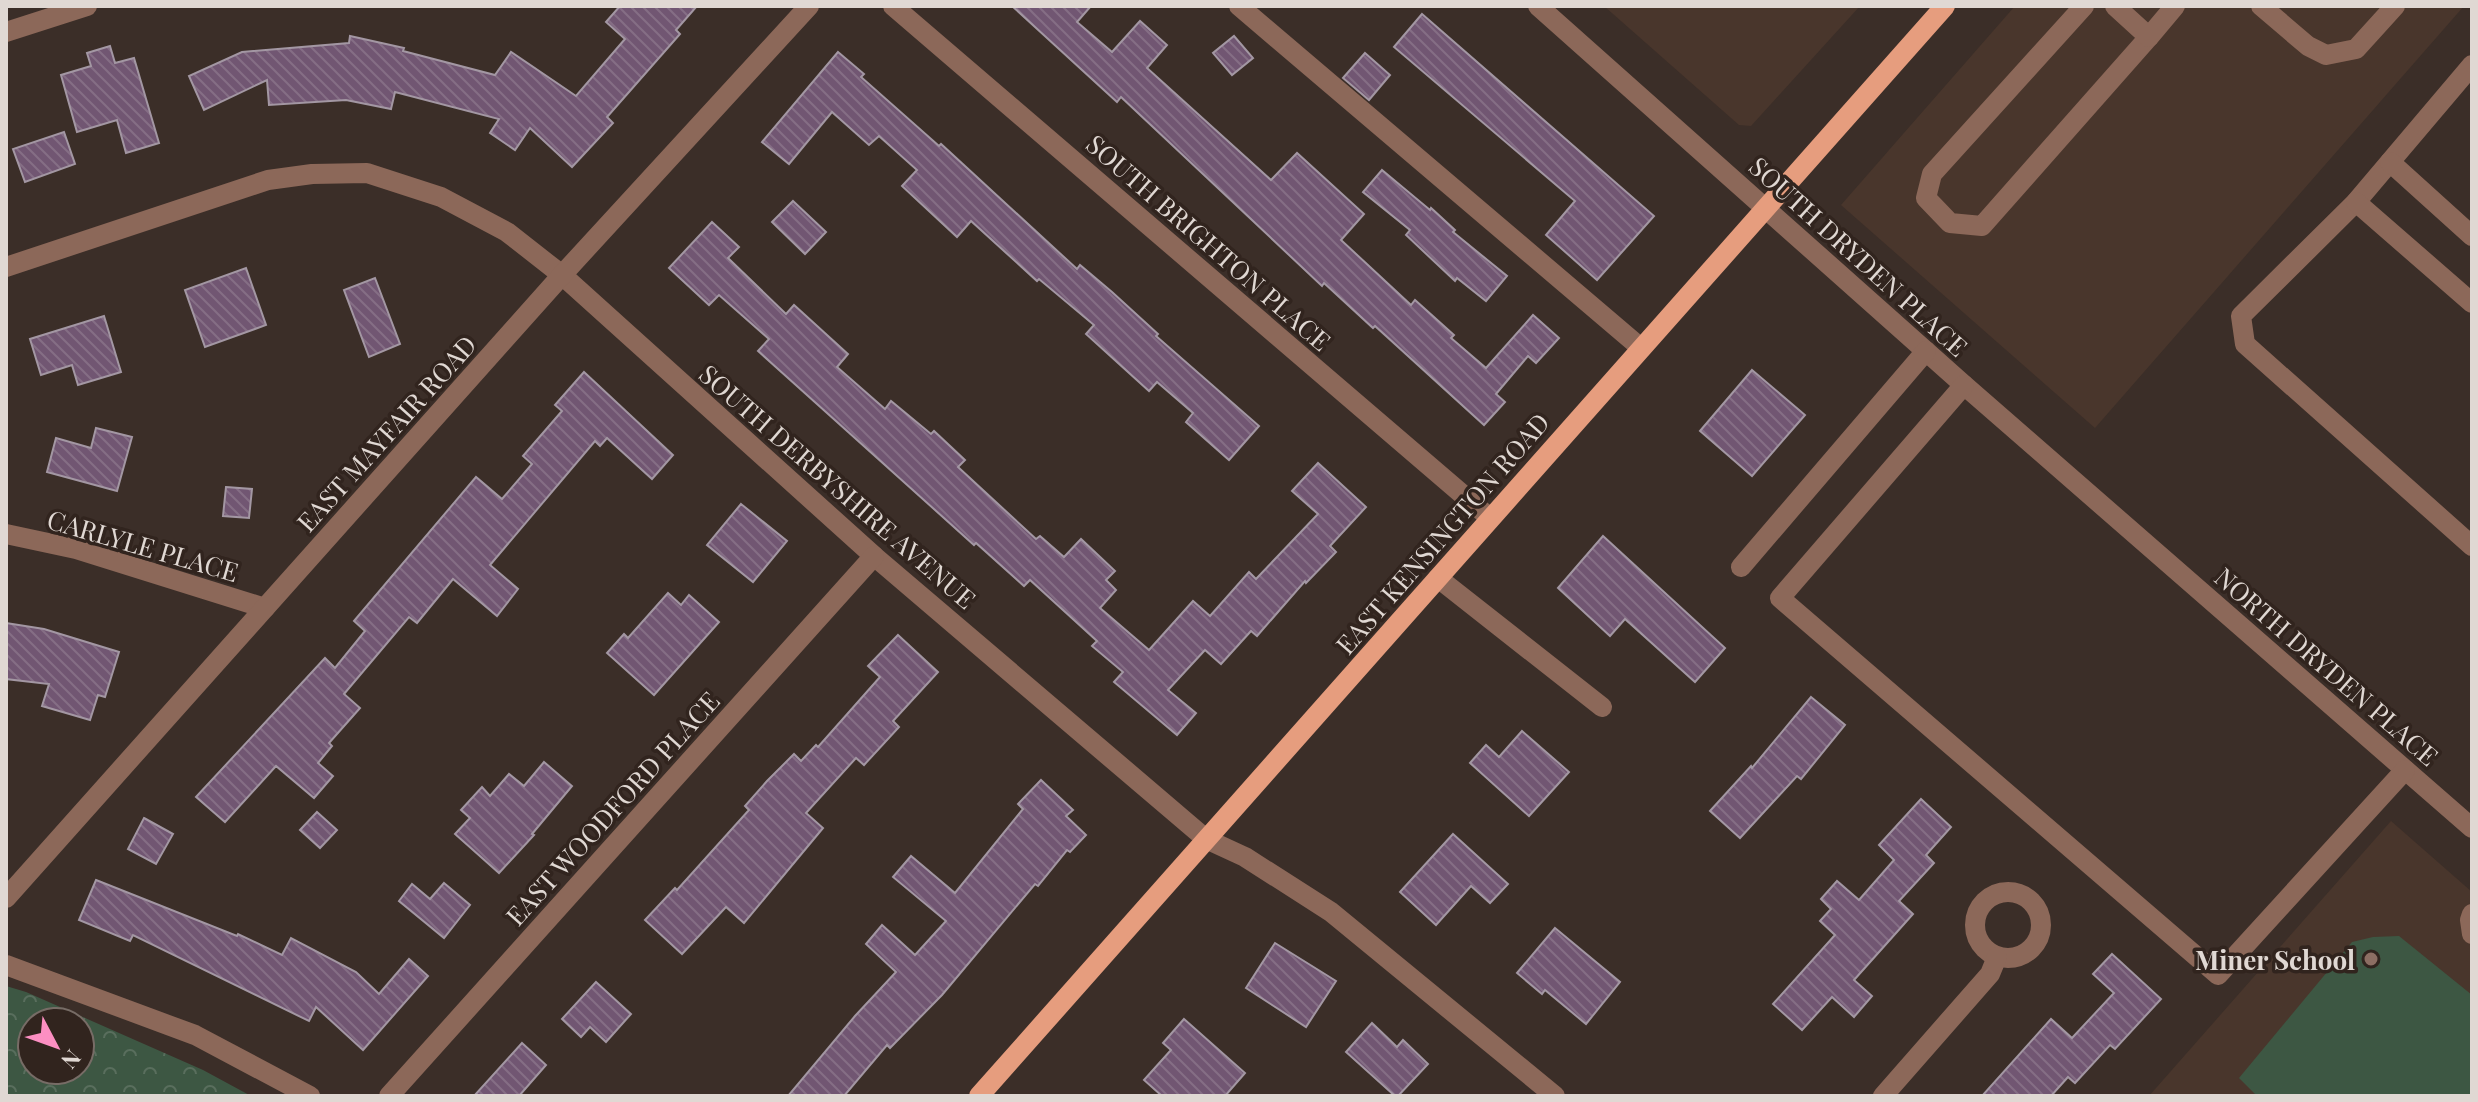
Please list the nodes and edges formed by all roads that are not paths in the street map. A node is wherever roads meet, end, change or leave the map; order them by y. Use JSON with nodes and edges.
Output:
{"nodes":[{"id":1,"x":87,"y":6,"type":"edge"},
{"id":2,"x":809,"y":6,"type":"edge"},
{"id":3,"x":893,"y":6,"type":"edge"},
{"id":4,"x":1239,"y":6,"type":"edge"},
{"id":5,"x":1538,"y":6,"type":"edge"},
{"id":6,"x":1945,"y":6,"type":"edge"},
{"id":7,"x":2084,"y":6,"type":"edge"},
{"id":8,"x":2115,"y":6,"type":"edge"},
{"id":9,"x":2175,"y":6,"type":"edge"},
{"id":10,"x":2261,"y":6,"type":"edge"},
{"id":11,"x":2395,"y":6,"type":"edge"},
{"id":12,"x":6,"y":32,"type":"edge"},
{"id":13,"x":2149,"y":37,"type":"junction"},
{"id":14,"x":2472,"y":65,"type":"edge"},
{"id":15,"x":2390,"y":162,"type":"junction"},
{"id":16,"x":2356,"y":202,"type":"junction"},
{"id":17,"x":1766,"y":208,"type":"junction"},
{"id":18,"x":2472,"y":236,"type":"edge"},
{"id":19,"x":6,"y":267,"type":"edge"},
{"id":20,"x":562,"y":275,"type":"junction"},
{"id":21,"x":2472,"y":303,"type":"edge"},
{"id":22,"x":1641,"y":348,"type":"junction"},
{"id":23,"x":1926,"y":351,"type":"junction"},
{"id":24,"x":1964,"y":385,"type":"junction"},
{"id":25,"x":1490,"y":518,"type":"junction"},
{"id":26,"x":6,"y":534,"type":"edge"},
{"id":27,"x":2147,"y":543,"type":"joint"},
{"id":28,"x":2472,"y":546,"type":"edge"},
{"id":29,"x":874,"y":556,"type":"junction"},
{"id":30,"x":1741,"y":567,"type":"dead end"},
{"id":31,"x":1438,"y":578,"type":"junction"},
{"id":32,"x":265,"y":608,"type":"junction"},
{"id":33,"x":1602,"y":707,"type":"dead end"},
{"id":34,"x":2405,"y":770,"type":"junction"},
{"id":35,"x":2472,"y":828,"type":"edge"},
{"id":36,"x":1206,"y":839,"type":"junction"},
{"id":37,"x":6,"y":898,"type":"edge"},
{"id":38,"x":2472,"y":914,"type":"edge"},
{"id":39,"x":2472,"y":934,"type":"edge"},
{"id":40,"x":1997,"y":957,"type":"dead end"},
{"id":41,"x":6,"y":965,"type":"edge"},
{"id":42,"x":310,"y":1096,"type":"edge"},
{"id":43,"x":389,"y":1096,"type":"edge"},
{"id":44,"x":979,"y":1096,"type":"edge"},
{"id":45,"x":1555,"y":1096,"type":"edge"},
{"id":46,"x":1883,"y":1096,"type":"edge"}],
"edges":[{"from":1,"to":12,"type":"street"},
{"from":2,"to":20,"type":"street","name":"EAST MAYFAIR ROAD"},
{"from":3,"to":25,"type":"street","name":"SOUTH BRIGHTON PLACE"},
{"from":4,"to":22,"type":"street"},
{"from":5,"to":17,"type":"street","name":"SOUTH DRYDEN PLACE"},
{"from":6,"to":17,"type":"main road","name":"EAST KENSINGTON ROAD"},
{"from":7,"to":13,"type":"street"},
{"from":8,"to":13,"type":"street"},
{"from":9,"to":13,"type":"street"},
{"from":10,"to":11,"type":"street"},
{"from":14,"to":15,"type":"street"},
{"from":15,"to":16,"type":"street"},
{"from":15,"to":18,"type":"street"},
{"from":16,"to":21,"type":"street"},
{"from":16,"to":28,"type":"street"},
{"from":17,"to":22,"type":"main road","name":"EAST KENSINGTON ROAD"},
{"from":17,"to":23,"type":"street","name":"SOUTH DRYDEN PLACE"},
{"from":19,"to":20,"type":"street","name":"SOUTH DERBYSHIRE AVENUE"},
{"from":20,"to":29,"type":"street","name":"SOUTH DERBYSHIRE AVENUE"},
{"from":20,"to":32,"type":"street","name":"EAST MAYFAIR ROAD"},
{"from":22,"to":25,"type":"main road","name":"EAST KENSINGTON ROAD"},
{"from":23,"to":24,"type":"street","name":"SOUTH DRYDEN PLACE"},
{"from":23,"to":30,"type":"street"},
{"from":24,"to":27,"type":"street","name":"SOUTH DRYDEN PLACE"},
{"from":24,"to":34,"type":"street"},
{"from":25,"to":31,"type":"main road","name":"EAST KENSINGTON ROAD"},
{"from":26,"to":32,"type":"street","name":"CARLYLE PLACE"},
{"from":27,"to":34,"type":"street","name":"NORTH DRYDEN PLACE"},
{"from":29,"to":36,"type":"street","name":"SOUTH DERBYSHIRE AVENUE"},
{"from":29,"to":43,"type":"street","name":"EAST WOODFORD PLACE"},
{"from":31,"to":33,"type":"street"},
{"from":31,"to":36,"type":"main road","name":"EAST KENSINGTON ROAD"},
{"from":32,"to":37,"type":"street","name":"EAST MAYFAIR ROAD"},
{"from":34,"to":35,"type":"street","name":"NORTH DRYDEN PLACE"},
{"from":36,"to":44,"type":"main road","name":"EAST KENSINGTON ROAD"},
{"from":36,"to":45,"type":"street","name":"SOUTH DERBYSHIRE AVENUE"},
{"from":38,"to":39,"type":"street"},
{"from":40,"to":46,"type":"street"},
{"from":41,"to":42,"type":"street"}]}
